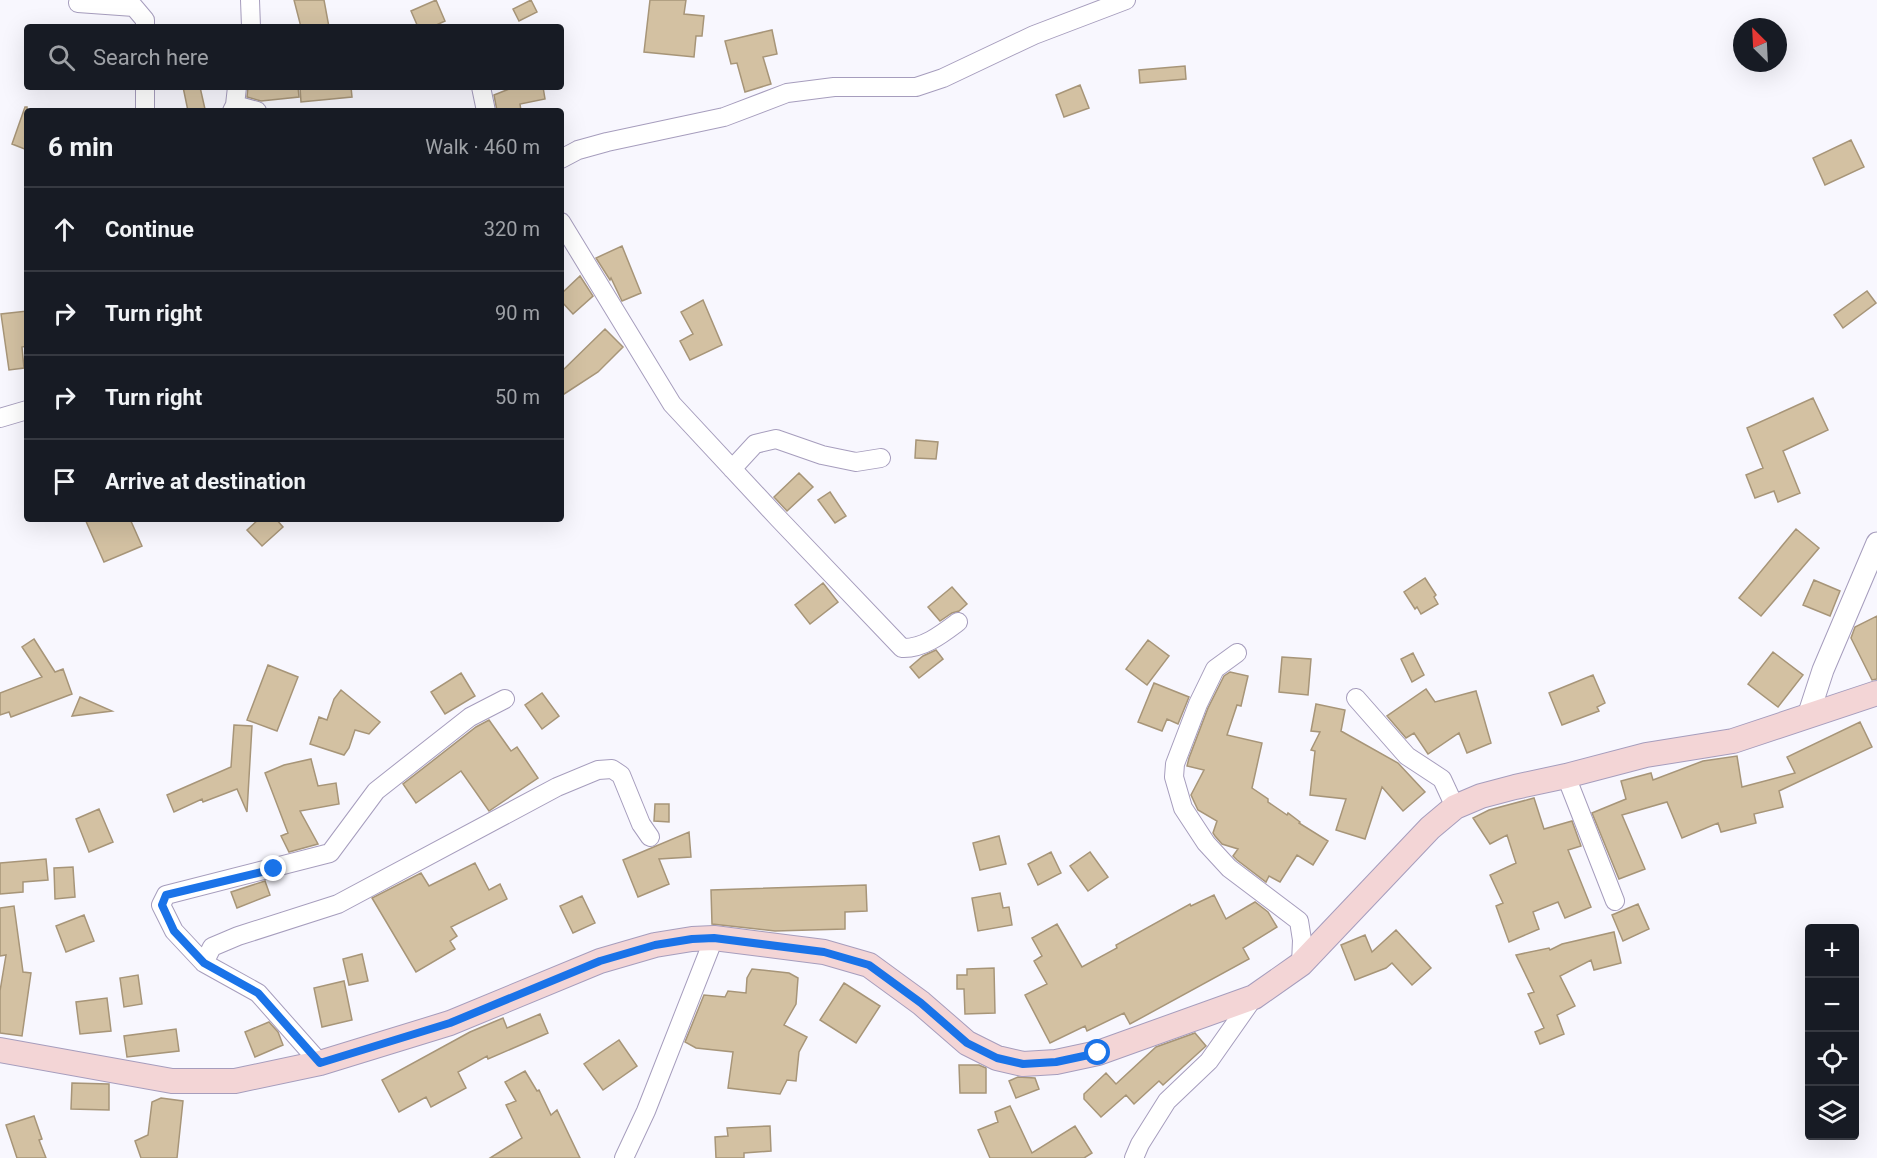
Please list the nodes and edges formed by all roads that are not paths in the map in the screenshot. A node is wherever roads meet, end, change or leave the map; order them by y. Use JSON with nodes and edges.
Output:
{"nodes":[{"id":1,"x":250,"y":0,"type":"edge"},
{"id":2,"x":1126,"y":0,"type":"edge"},
{"id":3,"x":78,"y":3,"type":"dead end"},
{"id":4,"x":145,"y":24,"type":"edge"},
{"id":5,"x":251,"y":24,"type":"edge"},
{"id":6,"x":145,"y":90,"type":"edge"},
{"id":7,"x":482,"y":90,"type":"edge"},
{"id":8,"x":235,"y":101,"type":"edge"},
{"id":9,"x":145,"y":108,"type":"edge"},
{"id":10,"x":250,"y":108,"type":"edge"},
{"id":11,"x":485,"y":108,"type":"edge"},
{"id":12,"x":564,"y":157,"type":"edge"},
{"id":13,"x":564,"y":227,"type":"edge"},
{"id":14,"x":24,"y":411,"type":"edge"},
{"id":15,"x":0,"y":418,"type":"edge"},
{"id":16,"x":881,"y":458,"type":"dead end"},
{"id":17,"x":732,"y":469,"type":"junction"},
{"id":18,"x":1877,"y":543,"type":"edge"},
{"id":19,"x":958,"y":622,"type":"dead end"},
{"id":20,"x":1236,"y":653,"type":"dead end"},
{"id":21,"x":1877,"y":693,"type":"edge"},
{"id":22,"x":1356,"y":698,"type":"dead end"},
{"id":23,"x":505,"y":699,"type":"dead end"},
{"id":24,"x":1808,"y":716,"type":"junction"},
{"id":25,"x":1566,"y":776,"type":"junction"},
{"id":26,"x":1455,"y":807,"type":"junction"},
{"id":27,"x":650,"y":837,"type":"dead end"},
{"id":28,"x":1615,"y":901,"type":"dead end"},
{"id":29,"x":714,"y":938,"type":"junction"},
{"id":30,"x":204,"y":963,"type":"junction"},
{"id":31,"x":1301,"y":964,"type":"junction"},
{"id":32,"x":1254,"y":997,"type":"junction"},
{"id":33,"x":0,"y":1050,"type":"edge"},
{"id":34,"x":320,"y":1063,"type":"junction"},
{"id":35,"x":624,"y":1158,"type":"edge"},
{"id":36,"x":1134,"y":1158,"type":"edge"}],
"edges":[{"from":1,"to":5,"type":"street"},
{"from":2,"to":12,"type":"street"},
{"from":3,"to":4,"type":"street"},
{"from":6,"to":9,"type":"street"},
{"from":7,"to":11,"type":"street"},
{"from":8,"to":10,"type":"street"},
{"from":13,"to":17,"type":"street"},
{"from":14,"to":15,"type":"street"},
{"from":16,"to":17,"type":"street"},
{"from":17,"to":19,"type":"street"},
{"from":18,"to":24,"type":"street"},
{"from":20,"to":31,"type":"street"},
{"from":21,"to":24,"type":"main road"},
{"from":22,"to":26,"type":"street"},
{"from":23,"to":30,"type":"street"},
{"from":24,"to":25,"type":"main road"},
{"from":25,"to":26,"type":"main road"},
{"from":25,"to":28,"type":"street"},
{"from":26,"to":31,"type":"main road"},
{"from":27,"to":30,"type":"street"},
{"from":29,"to":32,"type":"main road"},
{"from":29,"to":34,"type":"main road"},
{"from":29,"to":35,"type":"street"},
{"from":30,"to":34,"type":"street"},
{"from":31,"to":32,"type":"main road"},
{"from":32,"to":36,"type":"street"},
{"from":33,"to":34,"type":"main road"}]}
